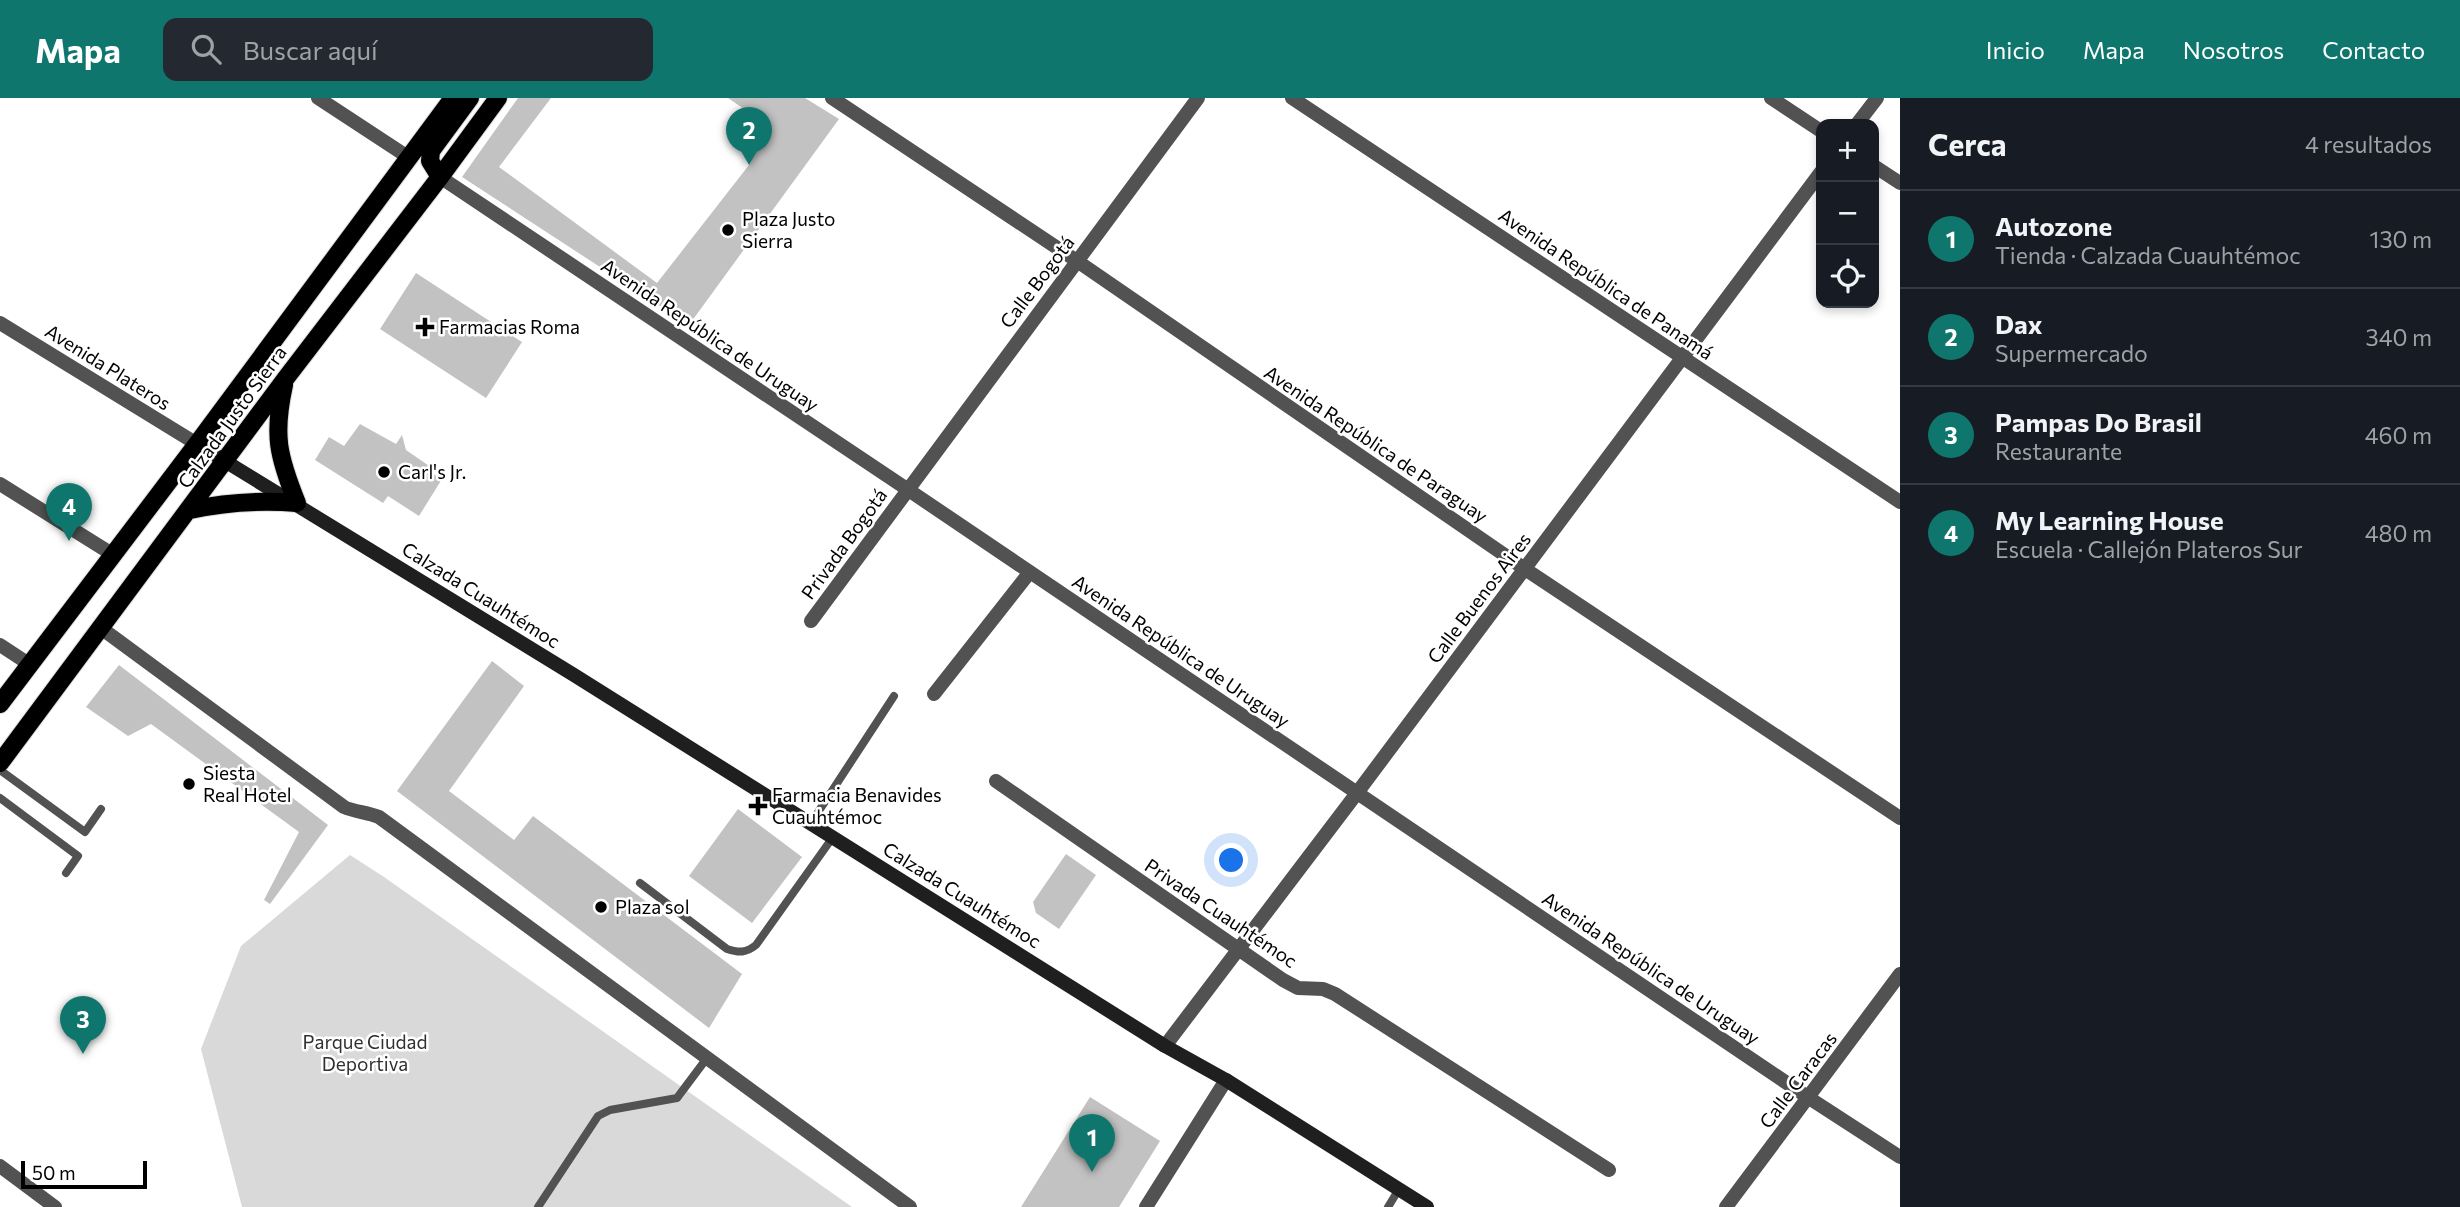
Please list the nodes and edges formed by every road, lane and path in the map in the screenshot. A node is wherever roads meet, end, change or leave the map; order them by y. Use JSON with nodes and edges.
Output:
{"nodes":[{"id":1,"x":318,"y":98,"type":"edge"},
{"id":2,"x":453,"y":98,"type":"edge"},
{"id":3,"x":470,"y":98,"type":"edge"},
{"id":4,"x":498,"y":98,"type":"edge"},
{"id":5,"x":832,"y":98,"type":"edge"},
{"id":6,"x":1198,"y":98,"type":"edge"},
{"id":7,"x":1292,"y":98,"type":"edge"},
{"id":8,"x":1771,"y":98,"type":"edge"},
{"id":9,"x":1877,"y":98,"type":"edge"},
{"id":10,"x":1861,"y":119,"type":"edge"},
{"id":11,"x":1816,"y":128,"type":"edge"},
{"id":12,"x":408,"y":157,"type":"junction"},
{"id":13,"x":1879,"y":169,"type":"edge"},
{"id":14,"x":440,"y":177,"type":"junction"},
{"id":15,"x":1816,"y":179,"type":"edge"},
{"id":16,"x":1900,"y":183,"type":"edge"},
{"id":17,"x":1077,"y":261,"type":"junction"},
{"id":18,"x":0,"y":323,"type":"edge"},
{"id":19,"x":1682,"y":358,"type":"junction"},
{"id":20,"x":286,"y":378,"type":"junction"},
{"id":21,"x":197,"y":444,"type":"junction"},
{"id":22,"x":227,"y":460,"type":"junction"},
{"id":23,"x":0,"y":484,"type":"edge"},
{"id":24,"x":907,"y":489,"type":"junction"},
{"id":25,"x":1900,"y":502,"type":"edge"},
{"id":26,"x":297,"y":503,"type":"junction"},
{"id":27,"x":190,"y":510,"type":"junction"},
{"id":28,"x":111,"y":554,"type":"junction"},
{"id":29,"x":1525,"y":569,"type":"junction"},
{"id":30,"x":1030,"y":572,"type":"junction"},
{"id":31,"x":811,"y":621,"type":"dead end"},
{"id":32,"x":101,"y":628,"type":"junction"},
{"id":33,"x":0,"y":645,"type":"edge"},
{"id":34,"x":29,"y":664,"type":"junction"},
{"id":35,"x":934,"y":694,"type":"dead end"},
{"id":36,"x":894,"y":696,"type":"dead end"},
{"id":37,"x":0,"y":704,"type":"edge"},
{"id":38,"x":0,"y":763,"type":"edge"},
{"id":39,"x":0,"y":770,"type":"edge"},
{"id":40,"x":996,"y":781,"type":"dead end"},
{"id":41,"x":1357,"y":793,"type":"junction"},
{"id":42,"x":0,"y":798,"type":"edge"},
{"id":43,"x":102,"y":809,"type":"dead end"},
{"id":44,"x":1900,"y":818,"type":"edge"},
{"id":45,"x":811,"y":823,"type":"junction"},
{"id":46,"x":833,"y":837,"type":"junction"},
{"id":47,"x":66,"y":873,"type":"dead end"},
{"id":48,"x":640,"y":883,"type":"dead end"},
{"id":49,"x":1239,"y":949,"type":"junction"},
{"id":50,"x":1900,"y":974,"type":"edge"},
{"id":51,"x":1165,"y":1046,"type":"junction"},
{"id":52,"x":708,"y":1058,"type":"junction"},
{"id":53,"x":1226,"y":1080,"type":"junction"},
{"id":54,"x":1809,"y":1098,"type":"junction"},
{"id":55,"x":1900,"y":1157,"type":"edge"},
{"id":56,"x":0,"y":1166,"type":"edge"},
{"id":57,"x":1609,"y":1170,"type":"dead end"},
{"id":58,"x":1399,"y":1189,"type":"junction"},
{"id":59,"x":55,"y":1207,"type":"edge"},
{"id":60,"x":538,"y":1207,"type":"edge"},
{"id":61,"x":910,"y":1207,"type":"edge"},
{"id":62,"x":1146,"y":1207,"type":"edge"},
{"id":63,"x":1388,"y":1207,"type":"edge"},
{"id":64,"x":1427,"y":1207,"type":"edge"},
{"id":65,"x":1726,"y":1207,"type":"edge"}],
"edges":[{"from":1,"to":12,"type":"street"},
{"from":2,"to":12,"type":"main road","name":"Calzada Justo Sierra"},
{"from":3,"to":14,"type":"main road"},
{"from":4,"to":14,"type":"main road","name":"Calzada Justo Sierra"},
{"from":5,"to":17,"type":"street","name":"Avenida República de Paraguay"},
{"from":6,"to":17,"type":"street","name":"Calle Bogotá"},
{"from":7,"to":19,"type":"street","name":"Avenida República de Panamá"},
{"from":8,"to":11,"type":"street"},
{"from":9,"to":10,"type":"street"},
{"from":12,"to":21,"type":"main road","name":"Calzada Justo Sierra"},
{"from":13,"to":16,"type":"street"},
{"from":14,"to":20,"type":"main road","name":"Calzada Justo Sierra"},
{"from":14,"to":24,"type":"street","name":"Avenida República de Uruguay"},
{"from":15,"to":19,"type":"street","name":"Calle Buenos Aires"},
{"from":17,"to":24,"type":"street","name":"Calle Bogotá"},
{"from":17,"to":29,"type":"street","name":"Avenida República de Paraguay"},
{"from":18,"to":21,"type":"street","name":"Avenida Plateros"},
{"from":19,"to":25,"type":"street","name":"Avenida República de Panamá"},
{"from":19,"to":29,"type":"street","name":"Calle Buenos Aires"},
{"from":20,"to":22,"type":"main road","name":"Calzada Justo Sierra"},
{"from":20,"to":26,"type":"main road"},
{"from":21,"to":22,"type":"main road","name":"Calzada Cuauhtémoc"},
{"from":21,"to":28,"type":"main road","name":"Calzada Justo Sierra"},
{"from":22,"to":26,"type":"main road","name":"Calzada Cuauhtémoc"},
{"from":22,"to":27,"type":"main road","name":"Calzada Justo Sierra"},
{"from":23,"to":28,"type":"street"},
{"from":24,"to":30,"type":"street","name":"Avenida República de Uruguay"},
{"from":24,"to":31,"type":"street","name":"Privada Bogotá"},
{"from":26,"to":27,"type":"main road"},
{"from":26,"to":45,"type":"main road","name":"Calzada Cuauhtémoc"},
{"from":27,"to":32,"type":"main road","name":"Calzada Justo Sierra"},
{"from":28,"to":34,"type":"main road","name":"Calzada Justo Sierra"},
{"from":29,"to":41,"type":"street","name":"Calle Buenos Aires"},
{"from":29,"to":44,"type":"street","name":"Avenida República de Paraguay"},
{"from":30,"to":35,"type":"street"},
{"from":30,"to":41,"type":"street","name":"Avenida República de Uruguay"},
{"from":32,"to":38,"type":"main road","name":"Calzada Justo Sierra"},
{"from":32,"to":52,"type":"street"},
{"from":33,"to":34,"type":"street"},
{"from":34,"to":37,"type":"main road","name":"Calzada Justo Sierra"},
{"from":36,"to":45,"type":"lane"},
{"from":39,"to":43,"type":"lane"},
{"from":40,"to":49,"type":"street","name":"Privada Cuauhtémoc"},
{"from":41,"to":49,"type":"street","name":"Calle Buenos Aires"},
{"from":41,"to":54,"type":"street","name":"Avenida República de Uruguay"},
{"from":42,"to":47,"type":"lane"},
{"from":45,"to":46,"type":"main road","name":"Calzada Cuauhtémoc"},
{"from":46,"to":48,"type":"lane"},
{"from":46,"to":51,"type":"main road","name":"Calzada Cuauhtémoc"},
{"from":49,"to":51,"type":"street","name":"Calle Buenos Aires"},
{"from":49,"to":57,"type":"street","name":"Privada Cuauhtémoc"},
{"from":50,"to":54,"type":"street","name":"Calle Caracas"},
{"from":51,"to":53,"type":"main road","name":"Calzada Cuauhtémoc"},
{"from":52,"to":60,"type":"lane"},
{"from":52,"to":61,"type":"street"},
{"from":53,"to":58,"type":"main road","name":"Calzada Cuauhtémoc"},
{"from":53,"to":62,"type":"street"},
{"from":54,"to":55,"type":"street","name":"Avenida República de Uruguay"},
{"from":54,"to":65,"type":"street","name":"Calle Caracas"},
{"from":56,"to":59,"type":"street"},
{"from":58,"to":63,"type":"lane"},
{"from":58,"to":64,"type":"main road","name":"Calzada Cuauhtémoc"}]}
